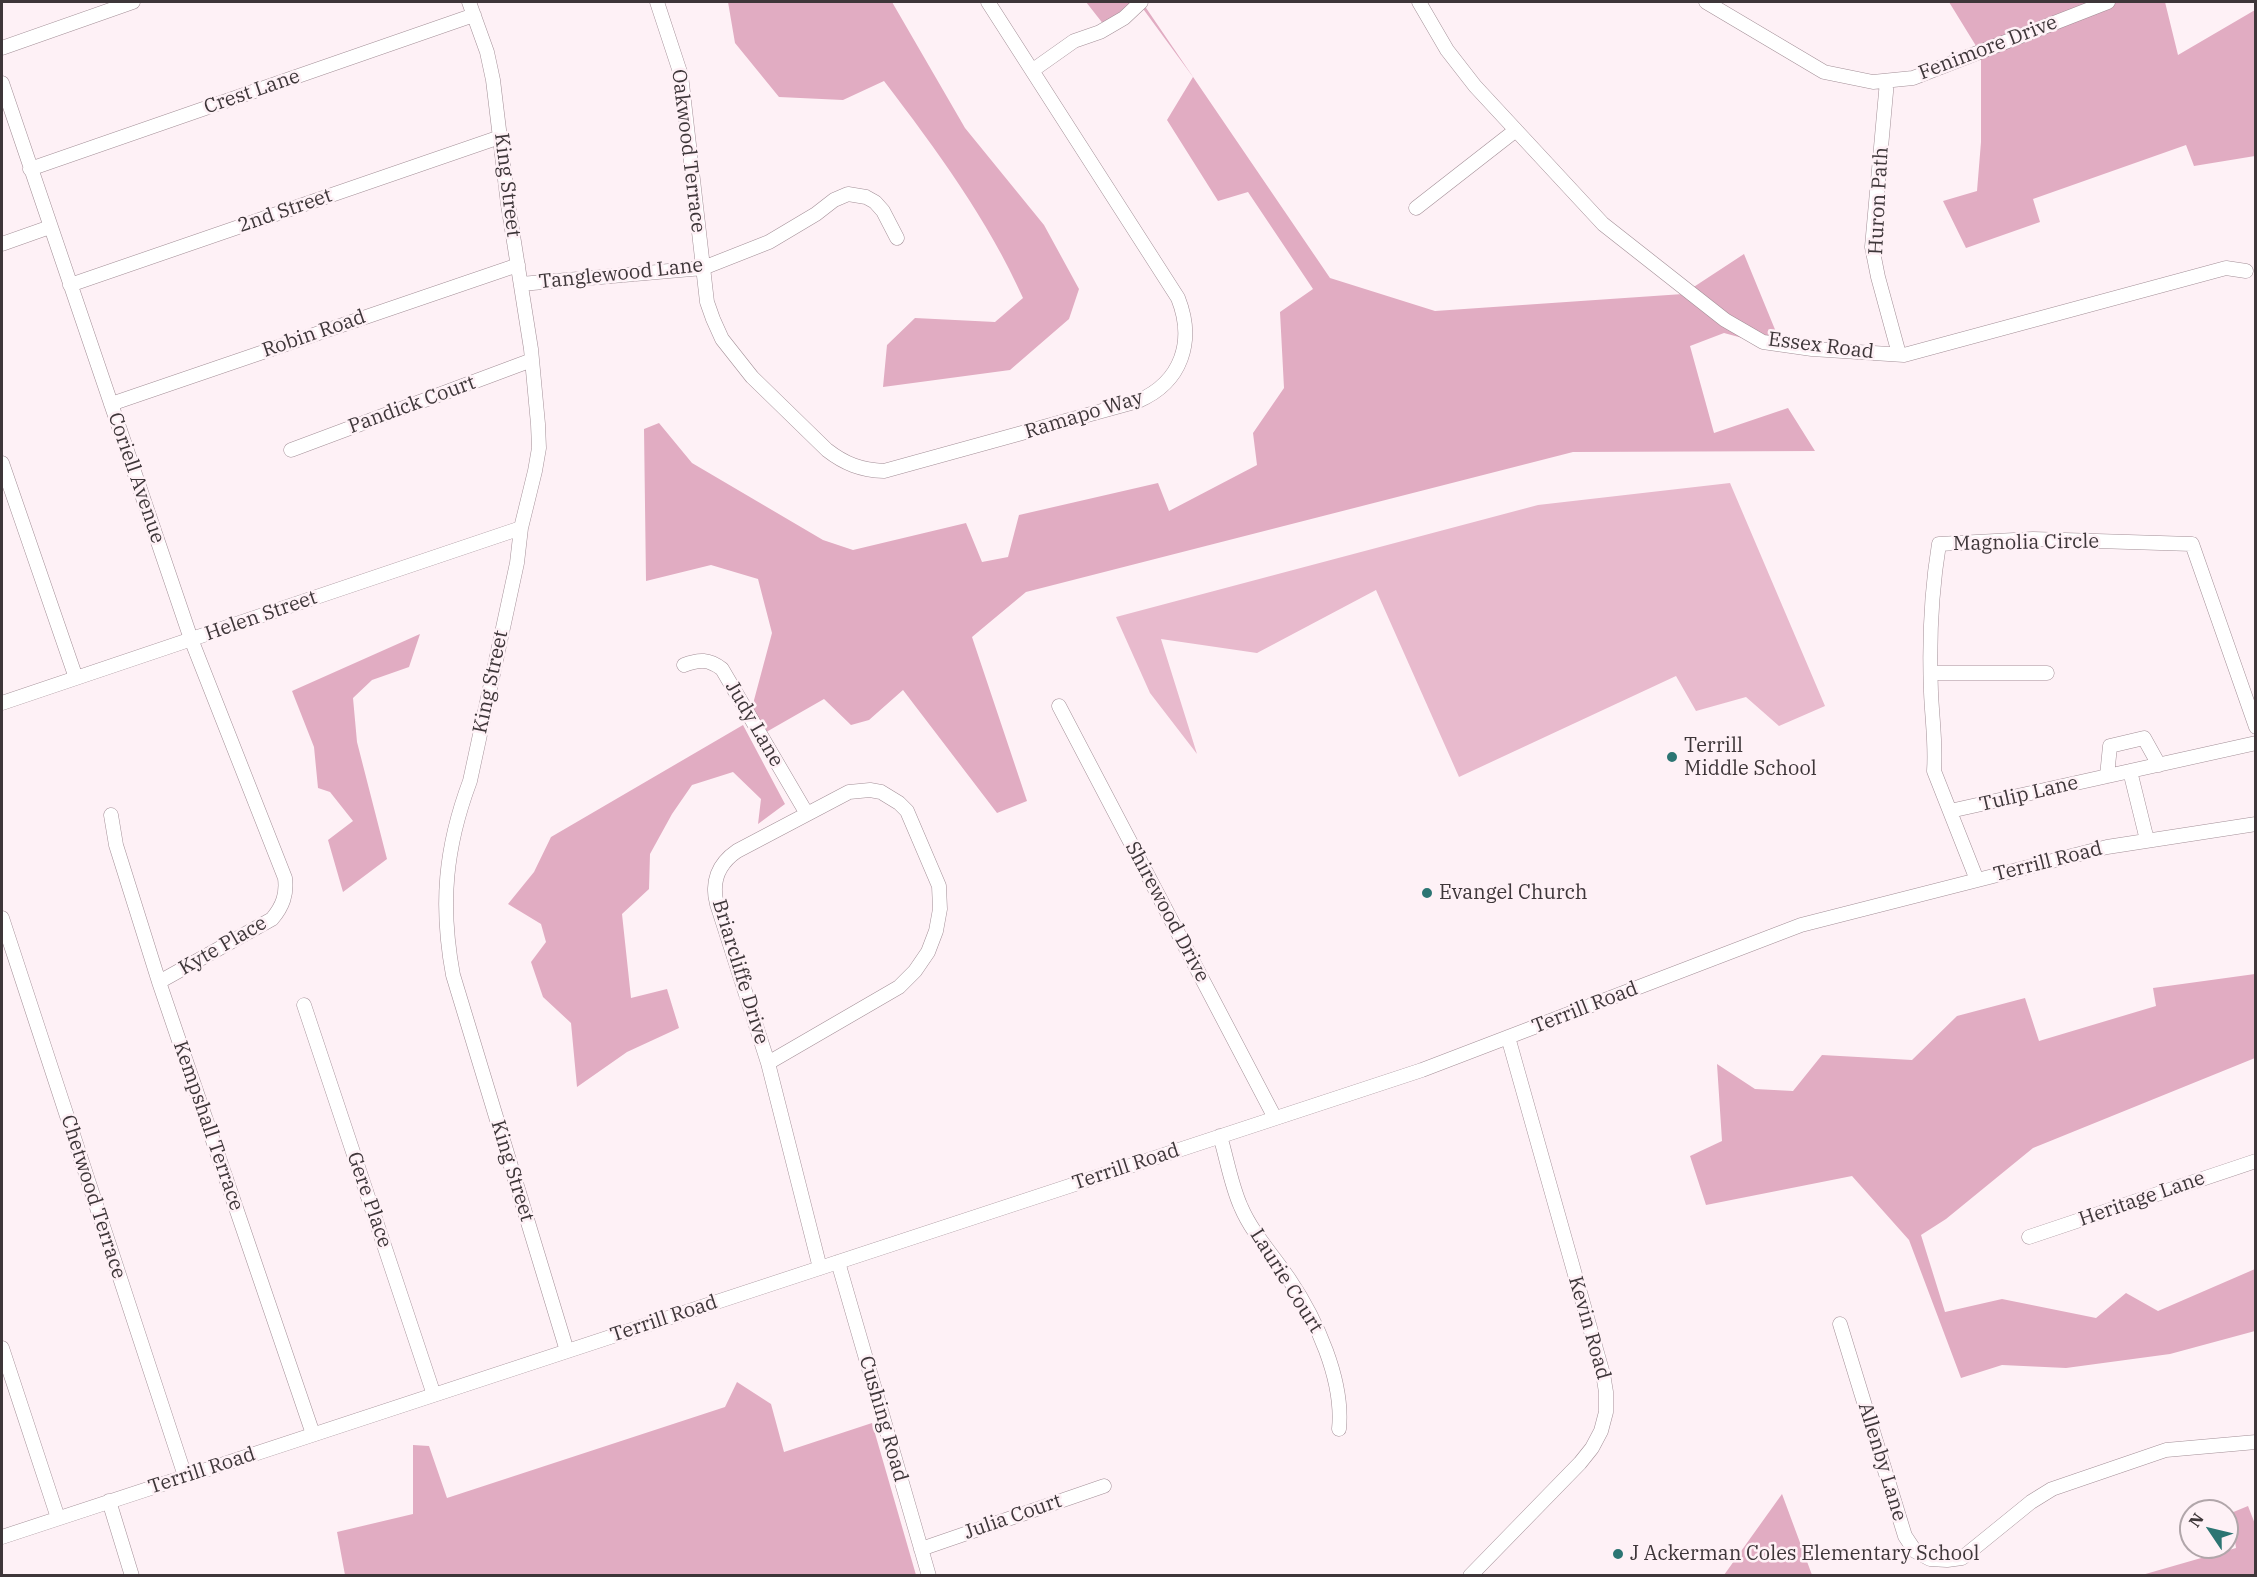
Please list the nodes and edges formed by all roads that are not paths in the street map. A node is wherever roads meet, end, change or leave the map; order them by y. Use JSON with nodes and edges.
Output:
{"nodes":[{"id":1,"x":133,"y":2,"type":"edge"},
{"id":2,"x":657,"y":2,"type":"edge"},
{"id":3,"x":988,"y":2,"type":"edge"},
{"id":4,"x":1141,"y":2,"type":"edge"},
{"id":5,"x":1419,"y":2,"type":"edge"},
{"id":6,"x":1706,"y":2,"type":"edge"},
{"id":7,"x":2109,"y":2,"type":"edge"},
{"id":8,"x":472,"y":8,"type":"edge"},
{"id":9,"x":2,"y":48,"type":"edge"},
{"id":10,"x":1033,"y":70,"type":"junction"},
{"id":11,"x":1887,"y":81,"type":"junction"},
{"id":12,"x":2,"y":83,"type":"edge"},
{"id":13,"x":1516,"y":130,"type":"junction"},
{"id":14,"x":500,"y":137,"type":"junction"},
{"id":15,"x":30,"y":169,"type":"junction"},
{"id":16,"x":1416,"y":208,"type":"dead end"},
{"id":17,"x":50,"y":227,"type":"junction"},
{"id":18,"x":897,"y":238,"type":"dead end"},
{"id":19,"x":2,"y":244,"type":"edge"},
{"id":20,"x":518,"y":265,"type":"junction"},
{"id":21,"x":703,"y":268,"type":"junction"},
{"id":22,"x":2246,"y":271,"type":"dead end"},
{"id":23,"x":521,"y":284,"type":"junction"},
{"id":24,"x":70,"y":285,"type":"junction"},
{"id":25,"x":1899,"y":354,"type":"junction"},
{"id":26,"x":532,"y":360,"type":"junction"},
{"id":27,"x":111,"y":404,"type":"junction"},
{"id":28,"x":291,"y":450,"type":"dead end"},
{"id":29,"x":2,"y":464,"type":"edge"},
{"id":30,"x":521,"y":528,"type":"junction"},
{"id":31,"x":191,"y":639,"type":"junction"},
{"id":32,"x":684,"y":665,"type":"dead end"},
{"id":33,"x":1931,"y":673,"type":"junction"},
{"id":34,"x":2047,"y":673,"type":"dead end"},
{"id":35,"x":76,"y":678,"type":"junction"},
{"id":36,"x":2,"y":703,"type":"edge"},
{"id":37,"x":1059,"y":706,"type":"dead end"},
{"id":38,"x":2256,"y":727,"type":"edge"},
{"id":39,"x":2256,"y":743,"type":"edge"},
{"id":40,"x":2159,"y":765,"type":"junction"},
{"id":41,"x":2130,"y":771,"type":"junction"},
{"id":42,"x":2107,"y":776,"type":"junction"},
{"id":43,"x":1950,"y":811,"type":"junction"},
{"id":44,"x":807,"y":814,"type":"junction"},
{"id":45,"x":111,"y":815,"type":"dead end"},
{"id":46,"x":2256,"y":824,"type":"edge"},
{"id":47,"x":2148,"y":840,"type":"junction"},
{"id":48,"x":282,"y":870,"type":"joint"},
{"id":49,"x":1977,"y":880,"type":"junction"},
{"id":50,"x":2,"y":918,"type":"edge"},
{"id":51,"x":159,"y":982,"type":"junction"},
{"id":52,"x":304,"y":1005,"type":"dead end"},
{"id":53,"x":1508,"y":1037,"type":"junction"},
{"id":54,"x":768,"y":1063,"type":"junction"},
{"id":55,"x":1275,"y":1118,"type":"junction"},
{"id":56,"x":1220,"y":1136,"type":"junction"},
{"id":57,"x":2256,"y":1161,"type":"edge"},
{"id":58,"x":2029,"y":1237,"type":"dead end"},
{"id":59,"x":838,"y":1262,"type":"junction"},
{"id":60,"x":820,"y":1268,"type":"junction"},
{"id":61,"x":1840,"y":1324,"type":"dead end"},
{"id":62,"x":2,"y":1348,"type":"edge"},
{"id":63,"x":567,"y":1351,"type":"junction"},
{"id":64,"x":434,"y":1395,"type":"junction"},
{"id":65,"x":1340,"y":1429,"type":"dead end"},
{"id":66,"x":313,"y":1434,"type":"junction"},
{"id":67,"x":2256,"y":1442,"type":"edge"},
{"id":68,"x":185,"y":1476,"type":"junction"},
{"id":69,"x":1104,"y":1486,"type":"dead end"},
{"id":70,"x":109,"y":1502,"type":"junction"},
{"id":71,"x":58,"y":1518,"type":"junction"},
{"id":72,"x":2,"y":1537,"type":"edge"},
{"id":73,"x":921,"y":1549,"type":"junction"},
{"id":74,"x":132,"y":1575,"type":"edge"},
{"id":75,"x":928,"y":1575,"type":"edge"},
{"id":76,"x":1470,"y":1575,"type":"edge"}],
"edges":[{"from":1,"to":9,"type":"street"},
{"from":2,"to":21,"type":"street","name":"Oakwood Terrace"},
{"from":3,"to":10,"type":"street","name":"Ramapo Way"},
{"from":4,"to":10,"type":"street"},
{"from":5,"to":13,"type":"street","name":"Essex Road"},
{"from":6,"to":11,"type":"street","name":"Fenimore Drive"},
{"from":7,"to":11,"type":"street","name":"Fenimore Drive"},
{"from":8,"to":14,"type":"street","name":"King Street"},
{"from":8,"to":15,"type":"street","name":"Crest Lane"},
{"from":10,"to":21,"type":"street","name":"Ramapo Way"},
{"from":11,"to":25,"type":"street","name":"Huron Path"},
{"from":12,"to":15,"type":"street","name":"Coriell Avenue"},
{"from":13,"to":16,"type":"street"},
{"from":13,"to":25,"type":"street","name":"Essex Road"},
{"from":14,"to":20,"type":"street","name":"King Street"},
{"from":14,"to":24,"type":"street","name":"2nd Street"},
{"from":15,"to":17,"type":"street","name":"Coriell Avenue"},
{"from":17,"to":19,"type":"street"},
{"from":17,"to":24,"type":"street","name":"Coriell Avenue"},
{"from":18,"to":21,"type":"street","name":"Tanglewood Lane"},
{"from":20,"to":23,"type":"street","name":"King Street"},
{"from":20,"to":27,"type":"street","name":"Robin Road"},
{"from":21,"to":23,"type":"street","name":"Tanglewood Lane"},
{"from":22,"to":25,"type":"street","name":"Essex Road"},
{"from":23,"to":26,"type":"street","name":"King Street"},
{"from":24,"to":27,"type":"street","name":"Coriell Avenue"},
{"from":26,"to":28,"type":"street","name":"Pandick Court"},
{"from":26,"to":30,"type":"street","name":"King Street"},
{"from":27,"to":31,"type":"street","name":"Coriell Avenue"},
{"from":29,"to":35,"type":"street"},
{"from":30,"to":31,"type":"street","name":"Helen Street"},
{"from":30,"to":63,"type":"street","name":"King Street"},
{"from":31,"to":35,"type":"street","name":"Helen Street"},
{"from":31,"to":48,"type":"street","name":"Coriell Avenue"},
{"from":32,"to":44,"type":"street","name":"Judy Lane"},
{"from":33,"to":34,"type":"street"},
{"from":33,"to":38,"type":"street","name":"Magnolia Circle"},
{"from":33,"to":43,"type":"street","name":"Magnolia Circle"},
{"from":35,"to":36,"type":"street","name":"Helen Street"},
{"from":37,"to":55,"type":"street","name":"Shirewood Drive"},
{"from":39,"to":40,"type":"street","name":"Tulip Lane"},
{"from":40,"to":41,"type":"street","name":"Tulip Lane"},
{"from":40,"to":42,"type":"street"},
{"from":41,"to":42,"type":"street","name":"Tulip Lane"},
{"from":41,"to":47,"type":"street"},
{"from":42,"to":43,"type":"street","name":"Tulip Lane"},
{"from":43,"to":49,"type":"street","name":"Magnolia Circle"},
{"from":44,"to":54,"type":"street","name":"Briarcliffe Drive"},
{"from":44,"to":54,"type":"street","name":"Briarcliffe Drive"},
{"from":45,"to":51,"type":"street","name":"Kempshall Terrace"},
{"from":46,"to":47,"type":"street","name":"Terrill Road"},
{"from":47,"to":49,"type":"street","name":"Terrill Road"},
{"from":48,"to":51,"type":"street","name":"Kyte Place"},
{"from":49,"to":53,"type":"street","name":"Terrill Road"},
{"from":50,"to":68,"type":"street","name":"Chetwood Terrace"},
{"from":51,"to":66,"type":"street","name":"Kempshall Terrace"},
{"from":52,"to":64,"type":"street","name":"Gere Place"},
{"from":53,"to":55,"type":"street","name":"Terrill Road"},
{"from":53,"to":76,"type":"street","name":"Kevin Road"},
{"from":54,"to":60,"type":"street","name":"Briarcliffe Drive"},
{"from":55,"to":56,"type":"street","name":"Terrill Road"},
{"from":56,"to":59,"type":"street","name":"Terrill Road"},
{"from":56,"to":65,"type":"street","name":"Laurie Court"},
{"from":57,"to":58,"type":"street","name":"Heritage Lane"},
{"from":59,"to":60,"type":"street","name":"Terrill Road"},
{"from":59,"to":73,"type":"street","name":"Cushing Road"},
{"from":60,"to":63,"type":"street","name":"Terrill Road"},
{"from":61,"to":67,"type":"street","name":"Allenby Lane"},
{"from":62,"to":71,"type":"street"},
{"from":63,"to":64,"type":"street","name":"Terrill Road"},
{"from":64,"to":66,"type":"street","name":"Terrill Road"},
{"from":66,"to":68,"type":"street","name":"Terrill Road"},
{"from":68,"to":70,"type":"street","name":"Terrill Road"},
{"from":69,"to":73,"type":"street","name":"Julia Court"},
{"from":70,"to":71,"type":"street","name":"Terrill Road"},
{"from":70,"to":74,"type":"street"},
{"from":71,"to":72,"type":"street","name":"Terrill Road"},
{"from":73,"to":75,"type":"street","name":"Cushing Road"}]}
